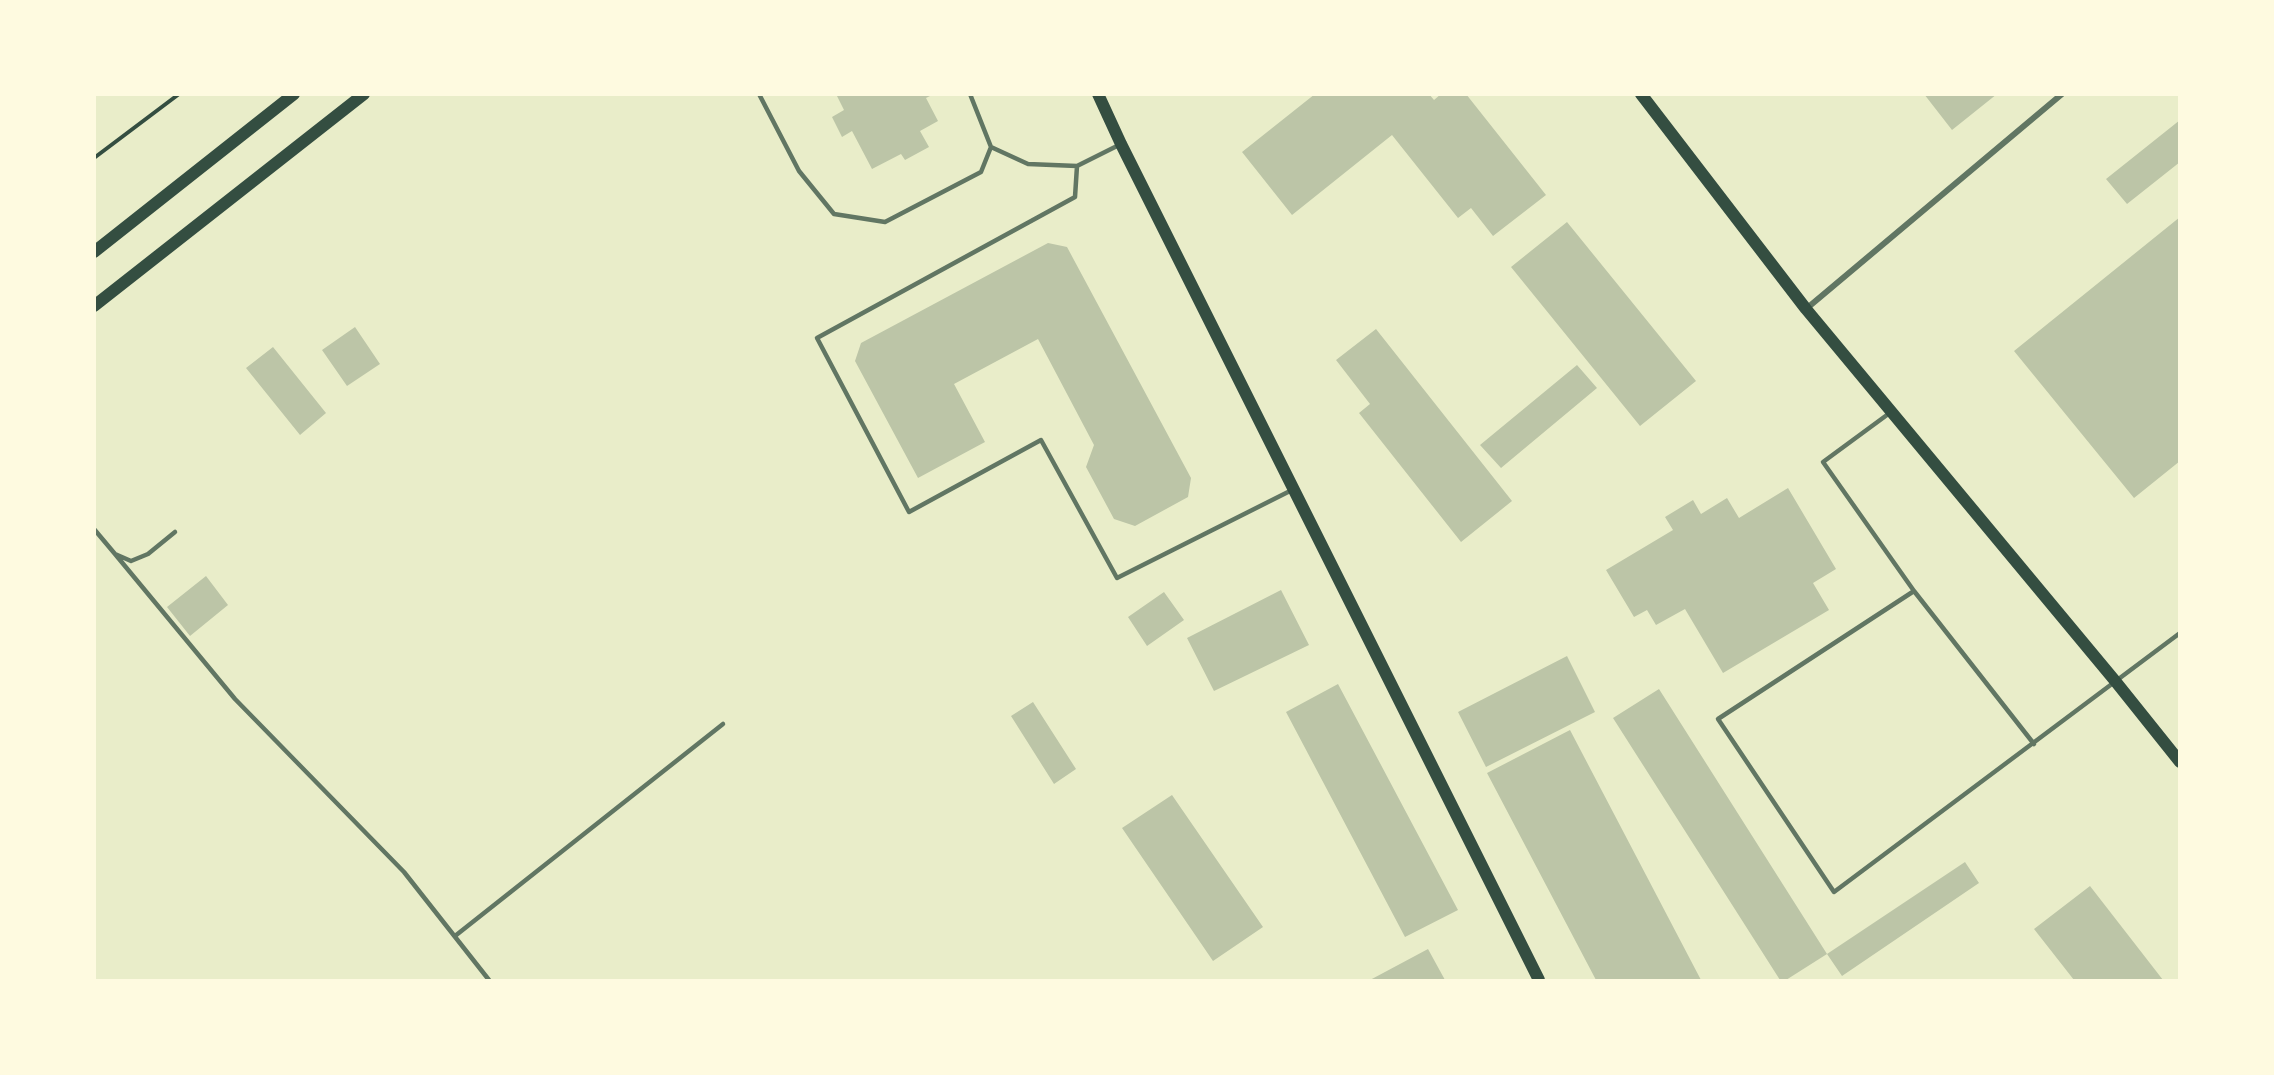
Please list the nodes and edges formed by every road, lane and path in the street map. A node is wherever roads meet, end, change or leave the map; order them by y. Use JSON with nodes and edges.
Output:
{"nodes":[{"id":1,"x":179,"y":94,"type":"edge"},
{"id":2,"x":294,"y":94,"type":"edge"},
{"id":3,"x":364,"y":94,"type":"edge"},
{"id":4,"x":759,"y":94,"type":"edge"},
{"id":5,"x":969,"y":94,"type":"edge"},
{"id":6,"x":1098,"y":94,"type":"edge"},
{"id":7,"x":1641,"y":94,"type":"edge"},
{"id":8,"x":2057,"y":96,"type":"edge"},
{"id":9,"x":1121,"y":144,"type":"junction"},
{"id":10,"x":991,"y":147,"type":"junction"},
{"id":11,"x":94,"y":158,"type":"edge"},
{"id":12,"x":1077,"y":166,"type":"junction"},
{"id":13,"x":94,"y":252,"type":"edge"},
{"id":14,"x":94,"y":306,"type":"edge"},
{"id":15,"x":1806,"y":309,"type":"junction"},
{"id":16,"x":1892,"y":412,"type":"junction"},
{"id":17,"x":1293,"y":489,"type":"junction"},
{"id":18,"x":94,"y":529,"type":"edge"},
{"id":19,"x":175,"y":532,"type":"dead end"},
{"id":20,"x":116,"y":554,"type":"junction"},
{"id":21,"x":1914,"y":591,"type":"junction"},
{"id":22,"x":2180,"y":633,"type":"edge"},
{"id":23,"x":2116,"y":682,"type":"junction"},
{"id":24,"x":723,"y":724,"type":"dead end"},
{"id":25,"x":2034,"y":744,"type":"junction"},
{"id":26,"x":2180,"y":762,"type":"edge"},
{"id":27,"x":455,"y":936,"type":"junction"},
{"id":28,"x":489,"y":981,"type":"edge"},
{"id":29,"x":1539,"y":981,"type":"edge"}],
"edges":[{"from":1,"to":11,"type":"path"},
{"from":2,"to":13,"type":"main road"},
{"from":3,"to":14,"type":"main road"},
{"from":4,"to":10,"type":"lane"},
{"from":5,"to":10,"type":"lane"},
{"from":6,"to":9,"type":"main road"},
{"from":7,"to":15,"type":"main road"},
{"from":8,"to":15,"type":"street"},
{"from":9,"to":12,"type":"lane"},
{"from":9,"to":17,"type":"main road"},
{"from":10,"to":12,"type":"lane"},
{"from":12,"to":17,"type":"lane"},
{"from":15,"to":16,"type":"main road"},
{"from":16,"to":21,"type":"lane"},
{"from":16,"to":23,"type":"main road"},
{"from":17,"to":29,"type":"main road"},
{"from":18,"to":20,"type":"lane"},
{"from":19,"to":20,"type":"lane"},
{"from":20,"to":27,"type":"lane"},
{"from":21,"to":25,"type":"lane"},
{"from":21,"to":25,"type":"lane"},
{"from":22,"to":23,"type":"lane"},
{"from":23,"to":25,"type":"lane"},
{"from":23,"to":26,"type":"main road"},
{"from":24,"to":27,"type":"lane"},
{"from":27,"to":28,"type":"lane"}]}
